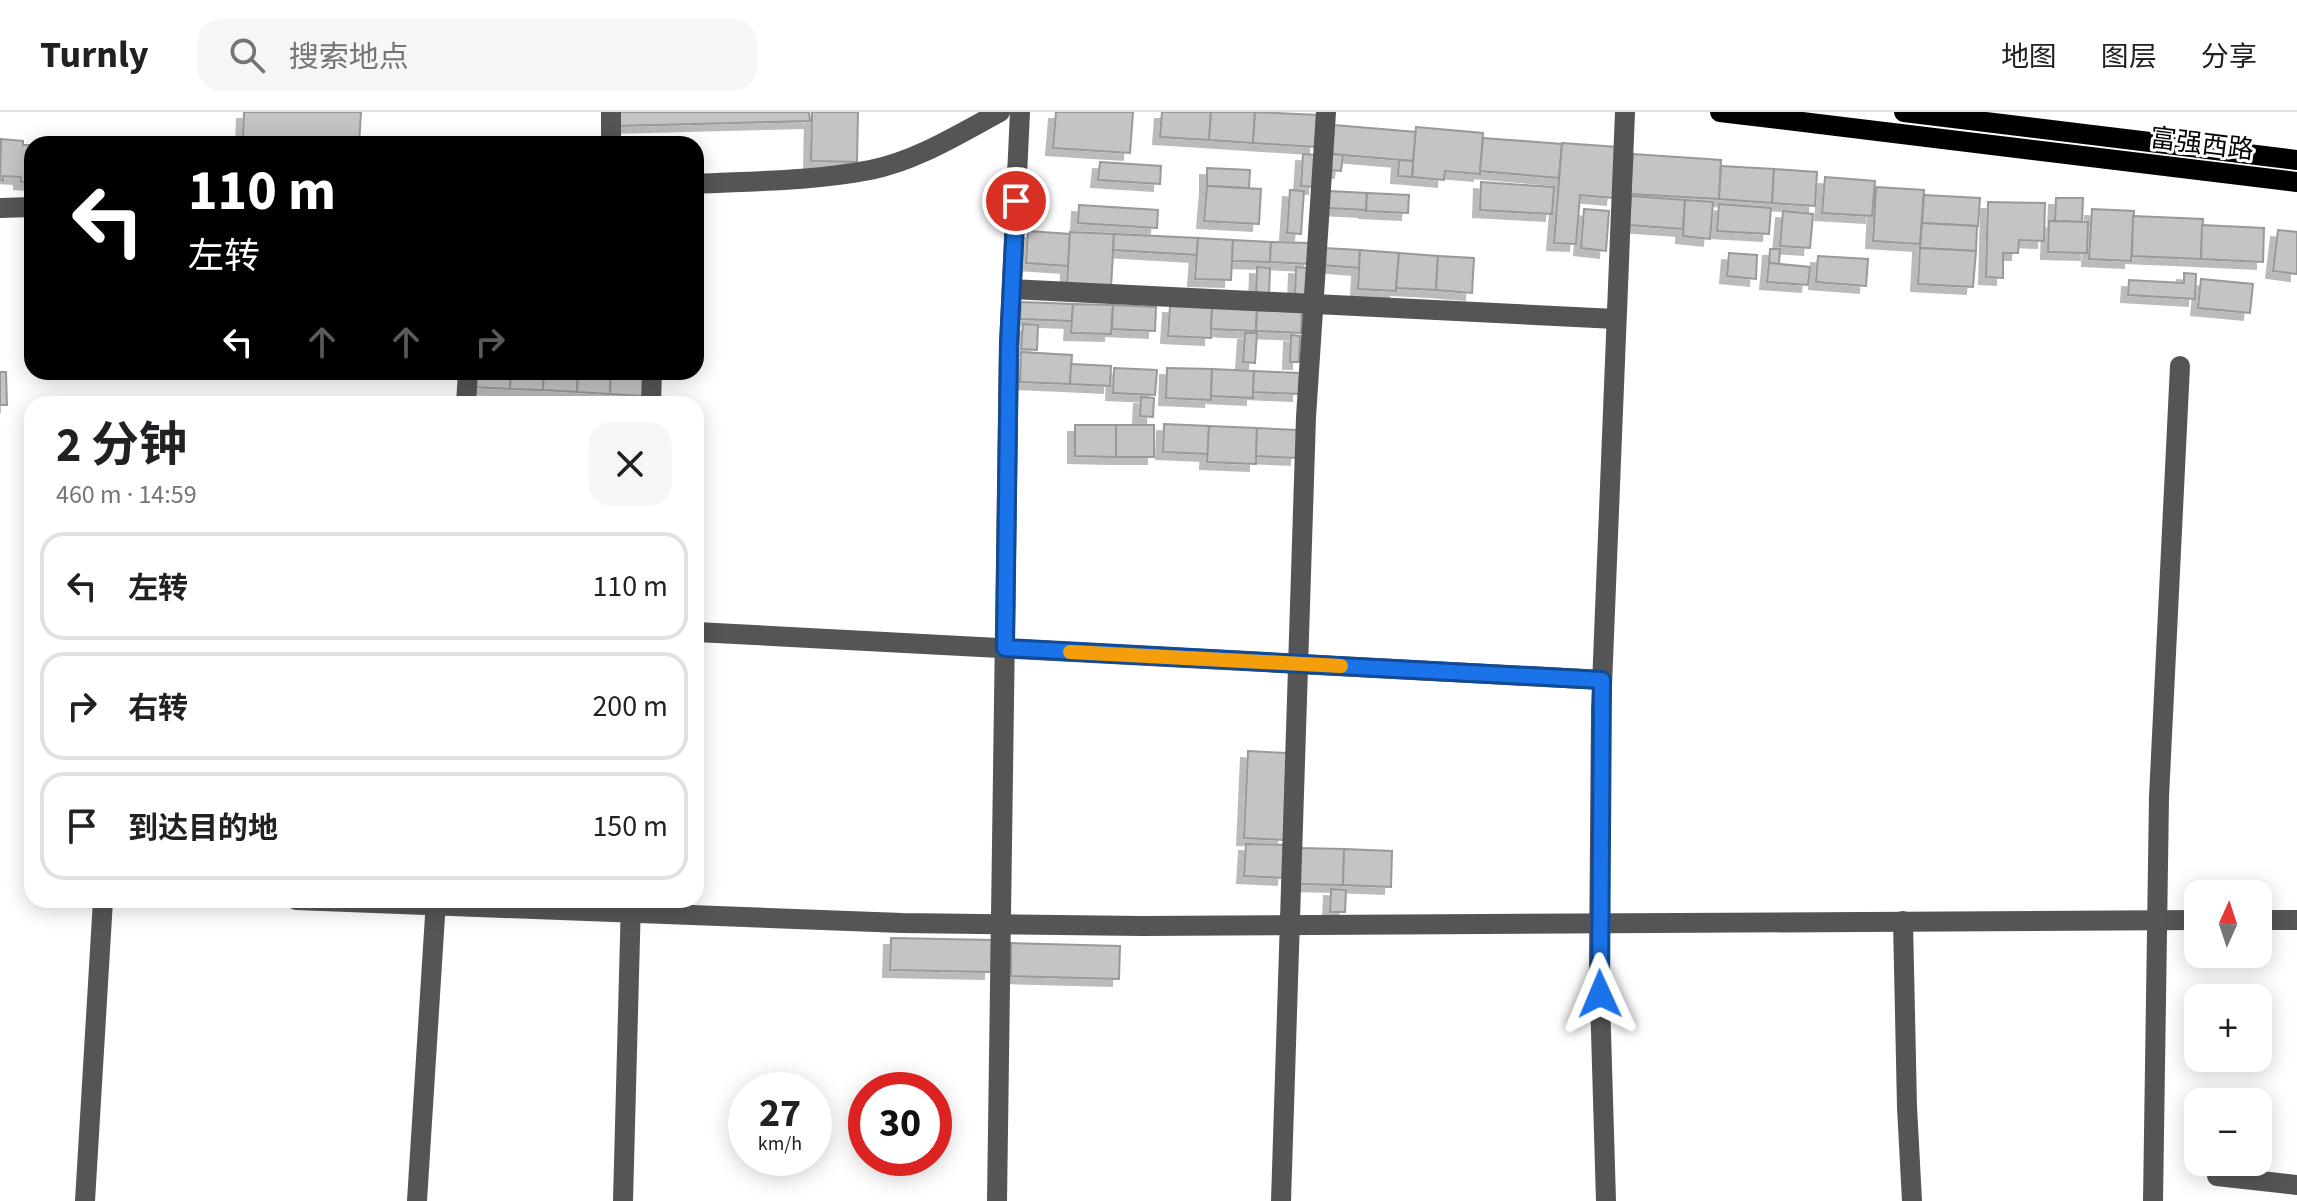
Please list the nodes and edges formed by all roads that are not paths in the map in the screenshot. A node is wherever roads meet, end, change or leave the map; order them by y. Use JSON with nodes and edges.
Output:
{"nodes":[{"id":1,"x":611,"y":112,"type":"edge"},
{"id":2,"x":1000,"y":112,"type":"edge"},
{"id":3,"x":1020,"y":112,"type":"edge"},
{"id":4,"x":1326,"y":112,"type":"edge"},
{"id":5,"x":1625,"y":112,"type":"edge"},
{"id":6,"x":1720,"y":112,"type":"edge"},
{"id":7,"x":1904,"y":112,"type":"edge"},
{"id":8,"x":1997,"y":118,"type":"edge"},
{"id":9,"x":611,"y":136,"type":"edge"},
{"id":10,"x":2297,"y":160,"type":"edge"},
{"id":11,"x":2297,"y":182,"type":"edge"},
{"id":12,"x":704,"y":184,"type":"edge"},
{"id":13,"x":24,"y":207,"type":"edge"},
{"id":14,"x":0,"y":208,"type":"edge"},
{"id":15,"x":1012,"y":289,"type":"junction"},
{"id":16,"x":1313,"y":304,"type":"junction"},
{"id":17,"x":1616,"y":319,"type":"junction"},
{"id":18,"x":2180,"y":366,"type":"dead end"},
{"id":19,"x":704,"y":632,"type":"edge"},
{"id":20,"x":1005,"y":648,"type":"junction"},
{"id":21,"x":1297,"y":664,"type":"junction"},
{"id":22,"x":1602,"y":680,"type":"junction"},
{"id":23,"x":103,"y":908,"type":"edge"},
{"id":24,"x":436,"y":908,"type":"edge"},
{"id":25,"x":631,"y":908,"type":"edge"},
{"id":26,"x":672,"y":908,"type":"edge"},
{"id":27,"x":2157,"y":920,"type":"junction"},
{"id":28,"x":2184,"y":920,"type":"edge"},
{"id":29,"x":2272,"y":920,"type":"edge"},
{"id":30,"x":2297,"y":920,"type":"edge"},
{"id":31,"x":1903,"y":921,"type":"junction"},
{"id":32,"x":1599,"y":923,"type":"junction"},
{"id":33,"x":1002,"y":924,"type":"junction"},
{"id":34,"x":1289,"y":924,"type":"junction"},
{"id":35,"x":2217,"y":1176,"type":"dead end"},
{"id":36,"x":2297,"y":1185,"type":"edge"},
{"id":37,"x":85,"y":1201,"type":"edge"},
{"id":38,"x":417,"y":1201,"type":"edge"},
{"id":39,"x":623,"y":1201,"type":"edge"},
{"id":40,"x":997,"y":1201,"type":"edge"},
{"id":41,"x":1281,"y":1201,"type":"edge"},
{"id":42,"x":1606,"y":1201,"type":"edge"},
{"id":43,"x":1912,"y":1201,"type":"edge"},
{"id":44,"x":2153,"y":1201,"type":"edge"}],
"edges":[{"from":1,"to":9,"type":"street"},
{"from":2,"to":12,"type":"street"},
{"from":3,"to":15,"type":"street"},
{"from":4,"to":16,"type":"street"},
{"from":5,"to":17,"type":"street"},
{"from":6,"to":11,"type":"main road","name":"富强西路"},
{"from":7,"to":8,"type":"main road","name":"富强西路"},
{"from":8,"to":10,"type":"main road","name":"富强西路"},
{"from":13,"to":14,"type":"street"},
{"from":15,"to":16,"type":"street"},
{"from":15,"to":20,"type":"street"},
{"from":16,"to":17,"type":"street"},
{"from":16,"to":21,"type":"street"},
{"from":17,"to":22,"type":"street"},
{"from":18,"to":27,"type":"street"},
{"from":19,"to":20,"type":"street"},
{"from":20,"to":21,"type":"street"},
{"from":20,"to":33,"type":"street"},
{"from":21,"to":22,"type":"street"},
{"from":21,"to":34,"type":"street"},
{"from":22,"to":32,"type":"street"},
{"from":23,"to":37,"type":"street"},
{"from":24,"to":38,"type":"street"},
{"from":25,"to":39,"type":"street"},
{"from":26,"to":33,"type":"street"},
{"from":27,"to":28,"type":"street"},
{"from":27,"to":31,"type":"street"},
{"from":27,"to":44,"type":"street"},
{"from":29,"to":30,"type":"street"},
{"from":31,"to":32,"type":"street"},
{"from":31,"to":43,"type":"street"},
{"from":32,"to":34,"type":"street"},
{"from":32,"to":42,"type":"street"},
{"from":33,"to":34,"type":"street"},
{"from":33,"to":40,"type":"street"},
{"from":34,"to":41,"type":"street"},
{"from":35,"to":36,"type":"street"}]}
